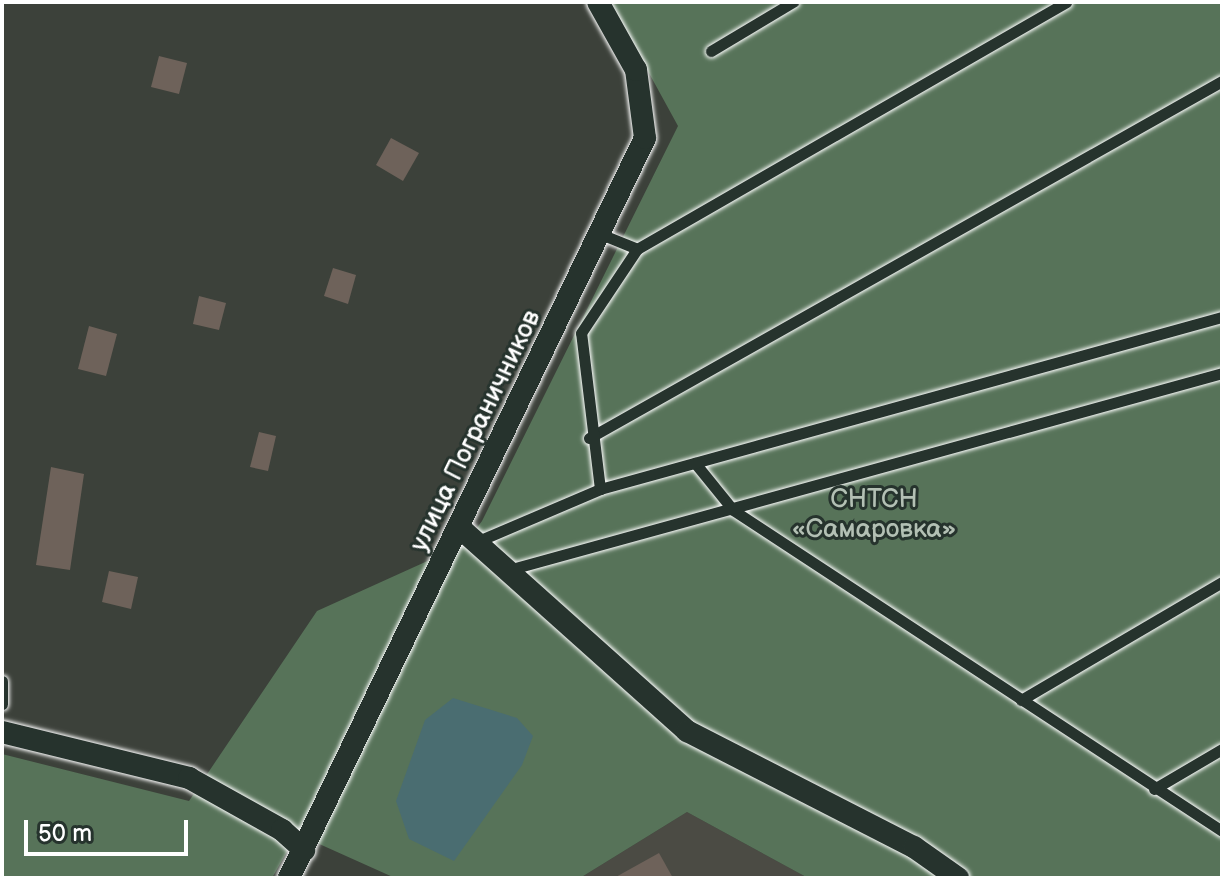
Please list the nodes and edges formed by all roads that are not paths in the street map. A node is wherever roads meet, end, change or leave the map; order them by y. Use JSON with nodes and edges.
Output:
{"nodes":[{"id":1,"x":598,"y":2,"type":"edge"},
{"id":2,"x":793,"y":2,"type":"edge"},
{"id":3,"x":1066,"y":2,"type":"edge"},
{"id":4,"x":711,"y":51,"type":"dead end"},
{"id":5,"x":1222,"y":81,"type":"edge"},
{"id":6,"x":603,"y":235,"type":"junction"},
{"id":7,"x":637,"y":249,"type":"junction"},
{"id":8,"x":1222,"y":317,"type":"edge"},
{"id":9,"x":1222,"y":373,"type":"edge"},
{"id":10,"x":589,"y":438,"type":"junction"},
{"id":11,"x":695,"y":463,"type":"junction"},
{"id":12,"x":600,"y":489,"type":"junction"},
{"id":13,"x":733,"y":510,"type":"junction"},
{"id":14,"x":468,"y":535,"type":"junction"},
{"id":15,"x":507,"y":570,"type":"junction"},
{"id":16,"x":1222,"y":582,"type":"edge"},
{"id":17,"x":2,"y":681,"type":"edge"},
{"id":18,"x":1021,"y":700,"type":"junction"},
{"id":19,"x":2,"y":704,"type":"edge"},
{"id":20,"x":2,"y":732,"type":"edge"},
{"id":21,"x":1222,"y":749,"type":"edge"},
{"id":22,"x":1154,"y":789,"type":"junction"},
{"id":23,"x":1222,"y":831,"type":"edge"},
{"id":24,"x":304,"y":850,"type":"junction"},
{"id":25,"x":289,"y":878,"type":"edge"},
{"id":26,"x":958,"y":878,"type":"edge"}],
"edges":[{"from":1,"to":6,"type":"street","name":"улица Пограничников"},
{"from":2,"to":4,"type":"lane"},
{"from":3,"to":7,"type":"lane"},
{"from":5,"to":10,"type":"lane"},
{"from":6,"to":7,"type":"lane"},
{"from":6,"to":14,"type":"street","name":"улица Пограничников"},
{"from":7,"to":10,"type":"lane"},
{"from":8,"to":11,"type":"lane"},
{"from":9,"to":13,"type":"lane"},
{"from":10,"to":12,"type":"lane"},
{"from":11,"to":12,"type":"lane"},
{"from":11,"to":13,"type":"lane"},
{"from":12,"to":14,"type":"lane"},
{"from":13,"to":15,"type":"lane"},
{"from":13,"to":18,"type":"lane"},
{"from":14,"to":15,"type":"street"},
{"from":14,"to":24,"type":"street","name":"улица Пограничников"},
{"from":15,"to":26,"type":"street"},
{"from":16,"to":18,"type":"lane"},
{"from":17,"to":19,"type":"lane"},
{"from":18,"to":22,"type":"lane"},
{"from":20,"to":24,"type":"street"},
{"from":21,"to":22,"type":"lane"},
{"from":22,"to":23,"type":"lane"},
{"from":24,"to":25,"type":"street","name":"улица Пограничников"}]}
